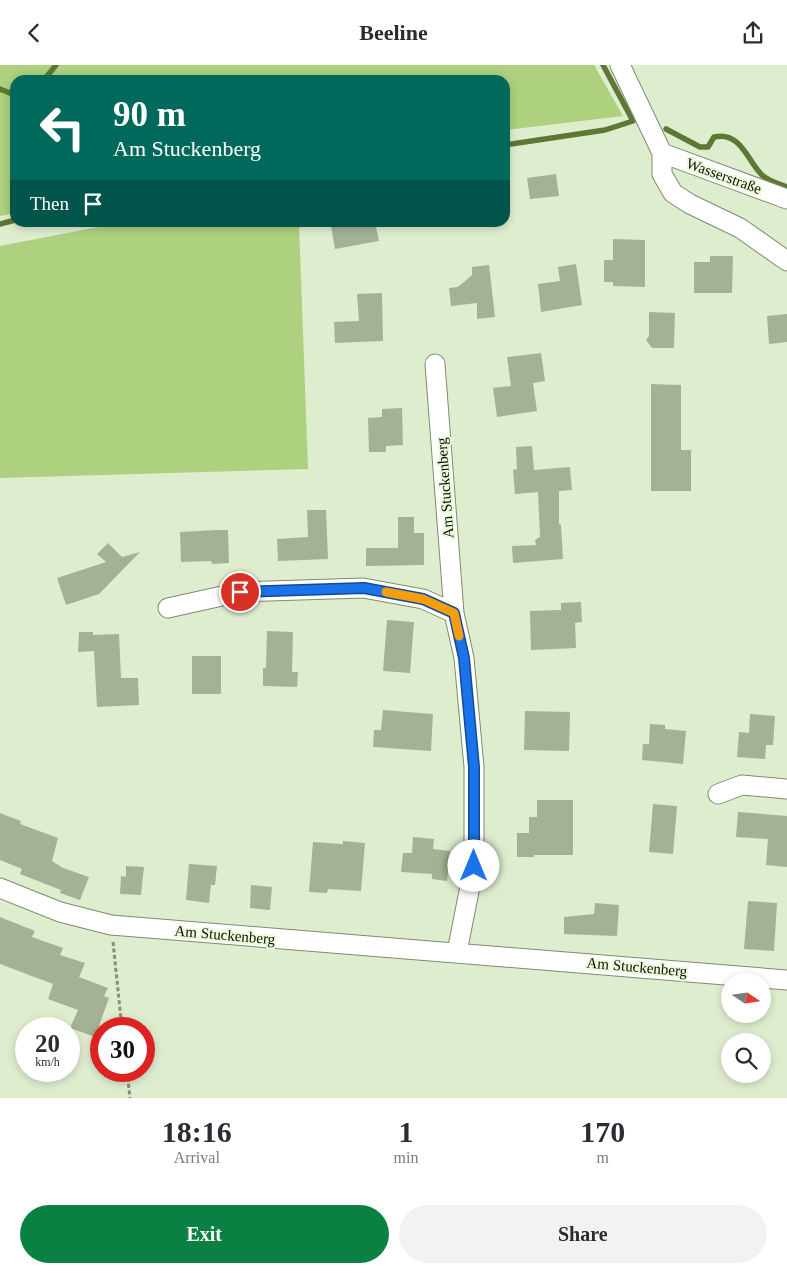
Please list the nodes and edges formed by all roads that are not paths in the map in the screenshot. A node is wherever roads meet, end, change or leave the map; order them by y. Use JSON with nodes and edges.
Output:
{"nodes":[{"id":1,"x":620,"y":65,"type":"edge"},
{"id":2,"x":661,"y":160,"type":"junction"},
{"id":3,"x":787,"y":199,"type":"edge"},
{"id":4,"x":787,"y":261,"type":"edge"},
{"id":5,"x":435,"y":364,"type":"dead end"},
{"id":6,"x":168,"y":608,"type":"dead end"},
{"id":7,"x":454,"y":613,"type":"junction"},
{"id":8,"x":787,"y":789,"type":"edge"},
{"id":9,"x":718,"y":794,"type":"dead end"},
{"id":10,"x":0,"y":888,"type":"edge"},
{"id":11,"x":457,"y":952,"type":"junction"},
{"id":12,"x":787,"y":980,"type":"edge"}],
"edges":[{"from":1,"to":2,"type":"street"},
{"from":2,"to":3,"type":"street","name":"Wasserstraße"},
{"from":2,"to":4,"type":"street"},
{"from":5,"to":7,"type":"street","name":"Am Stuckenberg"},
{"from":6,"to":7,"type":"street"},
{"from":7,"to":11,"type":"street","name":"Am Stuckenberg"},
{"from":8,"to":9,"type":"street"},
{"from":10,"to":11,"type":"street","name":"Am Stuckenberg"},
{"from":11,"to":12,"type":"street","name":"Am Stuckenberg"}]}
